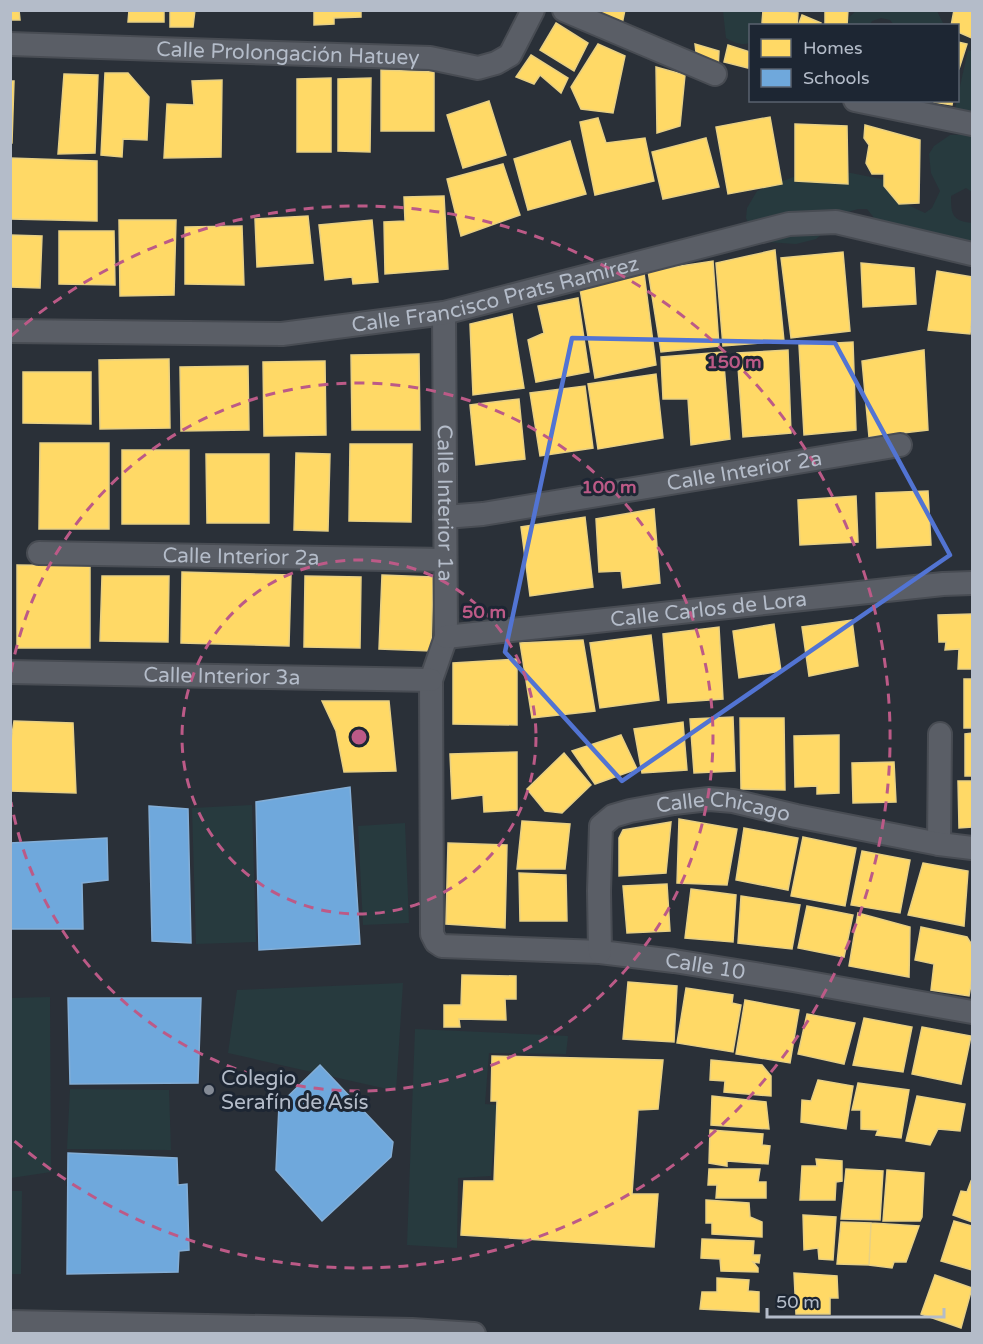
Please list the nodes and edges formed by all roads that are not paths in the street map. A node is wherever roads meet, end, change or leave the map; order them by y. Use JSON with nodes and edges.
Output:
{"nodes":[{"id":1,"x":533,"y":10,"type":"edge"},
{"id":2,"x":564,"y":10,"type":"edge"},
{"id":3,"x":10,"y":44,"type":"edge"},
{"id":4,"x":715,"y":74,"type":"dead end"},
{"id":5,"x":865,"y":102,"type":"edge"},
{"id":6,"x":972,"y":124,"type":"edge"},
{"id":7,"x":972,"y":254,"type":"edge"},
{"id":8,"x":444,"y":314,"type":"junction"},
{"id":9,"x":10,"y":331,"type":"edge"},
{"id":10,"x":900,"y":445,"type":"dead end"},
{"id":11,"x":445,"y":518,"type":"junction"},
{"id":12,"x":39,"y":553,"type":"dead end"},
{"id":13,"x":445,"y":560,"type":"junction"},
{"id":14,"x":972,"y":583,"type":"edge"},
{"id":15,"x":446,"y":637,"type":"junction"},
{"id":16,"x":10,"y":672,"type":"edge"},
{"id":17,"x":431,"y":680,"type":"junction"},
{"id":18,"x":940,"y":734,"type":"dead end"},
{"id":19,"x":939,"y":844,"type":"junction"},
{"id":20,"x":972,"y":848,"type":"edge"},
{"id":21,"x":436,"y":942,"type":"joint"},
{"id":22,"x":600,"y":952,"type":"junction"},
{"id":23,"x":972,"y":1012,"type":"edge"},
{"id":24,"x":10,"y":1322,"type":"edge"},
{"id":25,"x":118,"y":1329,"type":"edge"},
{"id":26,"x":474,"y":1334,"type":"edge"}],
"edges":[{"from":1,"to":3,"type":"street","name":"Calle Prolongación Hatuey"},
{"from":2,"to":4,"type":"street"},
{"from":5,"to":6,"type":"street"},
{"from":7,"to":8,"type":"street","name":"Calle Francisco Prats Ramírez"},
{"from":8,"to":9,"type":"street","name":"Calle Francisco Prats Ramírez"},
{"from":8,"to":11,"type":"street","name":"Calle Interior 1a"},
{"from":10,"to":11,"type":"street","name":"Calle Interior 2a"},
{"from":11,"to":13,"type":"street","name":"Calle Interior 1a"},
{"from":12,"to":13,"type":"street","name":"Calle Interior 2a"},
{"from":13,"to":15,"type":"street","name":"Calle Interior 1a"},
{"from":14,"to":15,"type":"street","name":"Calle Carlos de Lora"},
{"from":15,"to":17,"type":"street","name":"Calle Interior 1a"},
{"from":16,"to":17,"type":"street","name":"Calle Interior 3a"},
{"from":17,"to":21,"type":"street","name":"Calle Interior 1a"},
{"from":18,"to":19,"type":"street"},
{"from":19,"to":20,"type":"street","name":"Calle Chicago"},
{"from":19,"to":22,"type":"street","name":"Calle Chicago"},
{"from":21,"to":22,"type":"street","name":"Calle 10"},
{"from":22,"to":23,"type":"street","name":"Calle 10"},
{"from":24,"to":25,"type":"street"},
{"from":25,"to":26,"type":"street"}]}
